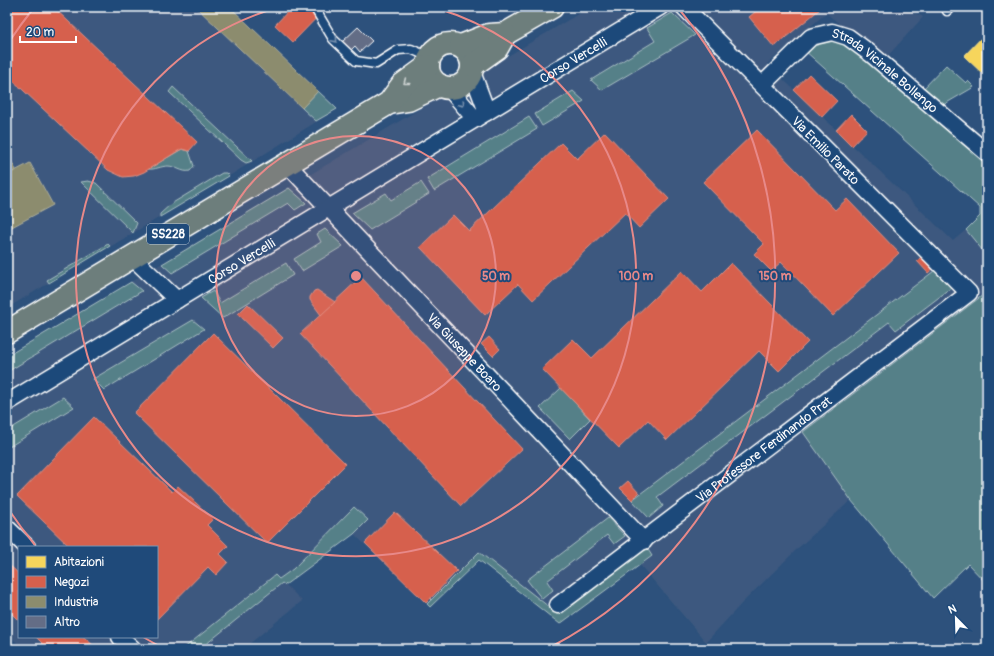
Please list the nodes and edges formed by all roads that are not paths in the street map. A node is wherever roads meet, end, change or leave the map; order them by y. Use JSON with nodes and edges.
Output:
{"nodes":[{"id":1,"x":314,"y":7,"type":"edge"},
{"id":2,"x":552,"y":7,"type":"edge"},
{"id":3,"x":660,"y":7,"type":"edge"},
{"id":4,"x":684,"y":7,"type":"edge"},
{"id":5,"x":505,"y":34,"type":"junction"},
{"id":6,"x":461,"y":46,"type":"junction"},
{"id":7,"x":429,"y":62,"type":"junction"},
{"id":8,"x":472,"y":68,"type":"junction"},
{"id":9,"x":762,"y":85,"type":"junction"},
{"id":10,"x":444,"y":86,"type":"junction"},
{"id":11,"x":389,"y":103,"type":"junction"},
{"id":12,"x":481,"y":116,"type":"junction"},
{"id":13,"x":987,"y":153,"type":"edge"},
{"id":14,"x":286,"y":163,"type":"junction"},
{"id":15,"x":329,"y":208,"type":"junction"},
{"id":16,"x":132,"y":256,"type":"junction"},
{"id":17,"x":969,"y":293,"type":"joint"},
{"id":18,"x":177,"y":300,"type":"junction"},
{"id":19,"x":7,"y":332,"type":"edge"},
{"id":20,"x":7,"y":403,"type":"edge"},
{"id":21,"x":7,"y":528,"type":"edge"},
{"id":22,"x":644,"y":541,"type":"junction"},
{"id":23,"x":26,"y":546,"type":"edge"},
{"id":24,"x":558,"y":605,"type":"dead end"},
{"id":25,"x":121,"y":638,"type":"edge"},
{"id":26,"x":133,"y":649,"type":"edge"}],
"edges":[{"from":1,"to":7,"type":"lane","one_way":true},
{"from":2,"to":5,"type":"main road"},
{"from":3,"to":12,"type":"street","name":"Corso Vercelli"},
{"from":4,"to":9,"type":"street","name":"Via Emilio Parato"},
{"from":5,"to":6,"type":"main road"},
{"from":5,"to":8,"type":"main road"},
{"from":6,"to":7,"type":"main road"},
{"from":6,"to":8,"type":"main road"},
{"from":7,"to":10,"type":"main road"},
{"from":7,"to":11,"type":"main road","number":"SS228","one_way":true},
{"from":8,"to":10,"type":"main road"},
{"from":8,"to":12,"type":"street"},
{"from":9,"to":13,"type":"street","name":"Strada Vicinale Bollengo"},
{"from":9,"to":17,"type":"street","name":"Via Emilio Parato"},
{"from":10,"to":11,"type":"main road","number":"SS228"},
{"from":10,"to":12,"type":"street","one_way":true},
{"from":11,"to":14,"type":"main road","number":"SS228"},
{"from":12,"to":15,"type":"street","name":"Corso Vercelli"},
{"from":14,"to":15,"type":"street","name":"Via Giuseppe Boaro"},
{"from":14,"to":16,"type":"main road","number":"SS228"},
{"from":15,"to":18,"type":"street","name":"Corso Vercelli"},
{"from":15,"to":22,"type":"street","name":"Via Giuseppe Boaro"},
{"from":16,"to":18,"type":"street"},
{"from":16,"to":19,"type":"main road","number":"SS228"},
{"from":17,"to":22,"type":"street","name":"Via Professore Ferdinando Prat"},
{"from":18,"to":20,"type":"street","name":"Corso Vercelli"},
{"from":21,"to":23,"type":"street"},
{"from":22,"to":24,"type":"street","name":"Via Professore Ferdinando Prat"},
{"from":25,"to":26,"type":"street"}]}
